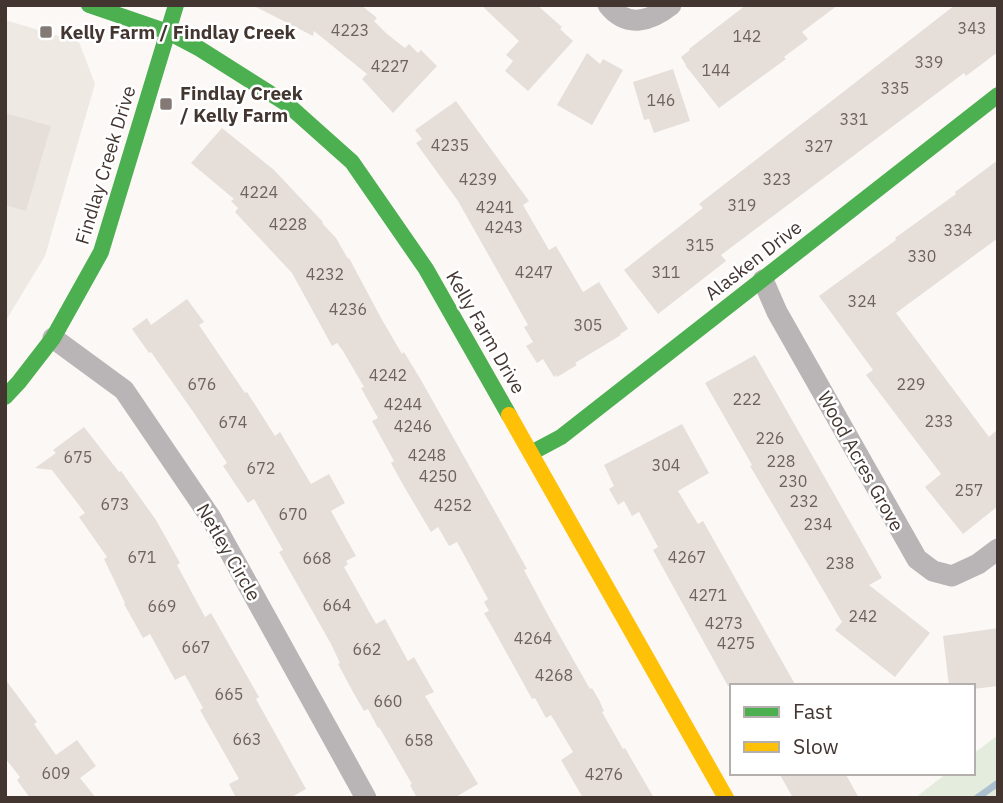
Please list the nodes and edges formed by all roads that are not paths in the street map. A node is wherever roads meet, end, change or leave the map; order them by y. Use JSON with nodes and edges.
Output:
{"nodes":[{"id":1,"x":89,"y":5,"type":"edge"},
{"id":2,"x":176,"y":5,"type":"edge"},
{"id":3,"x":608,"y":5,"type":"edge"},
{"id":4,"x":671,"y":5,"type":"edge"},
{"id":5,"x":168,"y":32,"type":"junction"},
{"id":6,"x":998,"y":95,"type":"edge"},
{"id":7,"x":763,"y":280,"type":"junction"},
{"id":8,"x":53,"y":338,"type":"junction"},
{"id":9,"x":5,"y":397,"type":"edge"},
{"id":10,"x":531,"y":453,"type":"junction"},
{"id":11,"x":998,"y":549,"type":"edge"},
{"id":12,"x":366,"y":798,"type":"edge"},
{"id":13,"x":726,"y":798,"type":"edge"}],
"edges":[{"from":1,"to":5,"type":"street","name":"Kelly Farm Drive"},
{"from":2,"to":5,"type":"street","name":"Findlay Creek Drive"},
{"from":3,"to":4,"type":"street"},
{"from":5,"to":8,"type":"street","name":"Findlay Creek Drive"},
{"from":5,"to":10,"type":"street","name":"Kelly Farm Drive"},
{"from":6,"to":7,"type":"street","name":"Alasken Drive"},
{"from":7,"to":10,"type":"street","name":"Alasken Drive"},
{"from":7,"to":11,"type":"street","name":"Wood Acres Grove"},
{"from":8,"to":9,"type":"street","name":"Findlay Creek Drive"},
{"from":8,"to":12,"type":"street","name":"Netley Circle"},
{"from":10,"to":13,"type":"street","name":"Kelly Farm Drive"}]}
